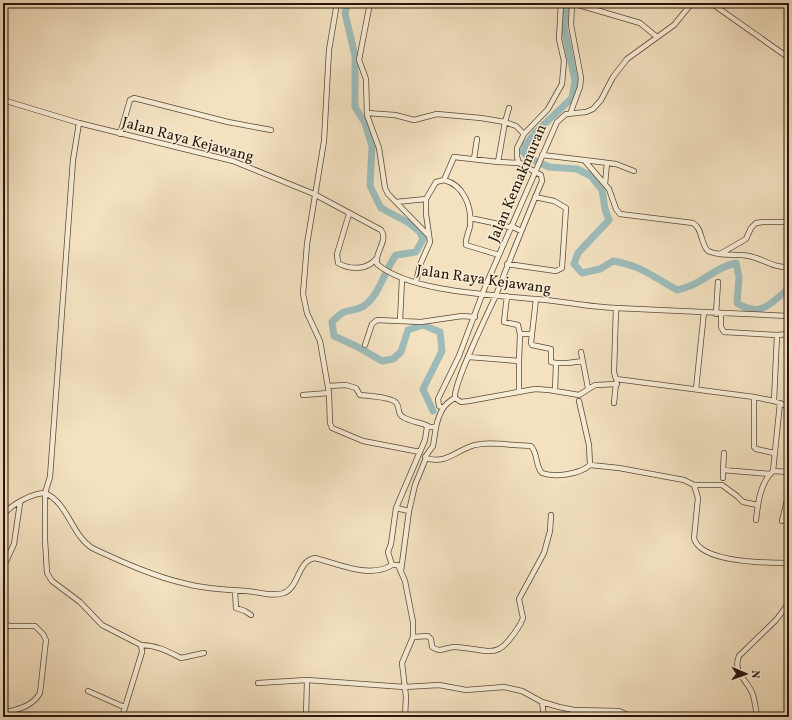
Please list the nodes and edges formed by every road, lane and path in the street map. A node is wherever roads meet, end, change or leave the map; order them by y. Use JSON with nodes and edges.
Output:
{"nodes":[{"id":1,"x":337,"y":3,"type":"edge"},
{"id":2,"x":370,"y":3,"type":"edge"},
{"id":3,"x":561,"y":3,"type":"edge"},
{"id":4,"x":572,"y":3,"type":"edge"},
{"id":5,"x":692,"y":3,"type":"edge"},
{"id":6,"x":711,"y":3,"type":"edge"},
{"id":7,"x":565,"y":14,"type":"junction"},
{"id":8,"x":657,"y":37,"type":"junction"},
{"id":9,"x":789,"y":58,"type":"edge"},
{"id":10,"x":3,"y":100,"type":"edge"},
{"id":11,"x":510,"y":108,"type":"dead end"},
{"id":12,"x":367,"y":113,"type":"junction"},
{"id":13,"x":570,"y":114,"type":"junction"},
{"id":14,"x":505,"y":122,"type":"junction"},
{"id":15,"x":78,"y":123,"type":"junction"},
{"id":16,"x":271,"y":130,"type":"dead end"},
{"id":17,"x":120,"y":134,"type":"junction"},
{"id":18,"x":524,"y":134,"type":"junction"},
{"id":19,"x":477,"y":139,"type":"dead end"},
{"id":20,"x":541,"y":157,"type":"junction"},
{"id":21,"x":474,"y":159,"type":"junction"},
{"id":22,"x":584,"y":160,"type":"junction"},
{"id":23,"x":498,"y":162,"type":"junction"},
{"id":24,"x":520,"y":163,"type":"junction"},
{"id":25,"x":607,"y":163,"type":"junction"},
{"id":26,"x":534,"y":170,"type":"junction"},
{"id":27,"x":634,"y":171,"type":"dead end"},
{"id":28,"x":444,"y":180,"type":"junction"},
{"id":29,"x":605,"y":184,"type":"junction"},
{"id":30,"x":314,"y":194,"type":"junction"},
{"id":31,"x":535,"y":197,"type":"junction"},
{"id":32,"x":426,"y":198,"type":"junction"},
{"id":33,"x":396,"y":202,"type":"junction"},
{"id":34,"x":349,"y":214,"type":"junction"},
{"id":35,"x":470,"y":218,"type":"junction"},
{"id":36,"x":789,"y":222,"type":"edge"},
{"id":37,"x":511,"y":227,"type":"junction"},
{"id":38,"x":520,"y":231,"type":"junction"},
{"id":39,"x":429,"y":236,"type":"junction"},
{"id":40,"x":720,"y":254,"type":"junction"},
{"id":41,"x":499,"y":255,"type":"junction"},
{"id":42,"x":376,"y":259,"type":"junction"},
{"id":43,"x":507,"y":264,"type":"junction"},
{"id":44,"x":789,"y":267,"type":"edge"},
{"id":45,"x":402,"y":279,"type":"junction"},
{"id":46,"x":416,"y":282,"type":"junction"},
{"id":47,"x":718,"y":282,"type":"dead end"},
{"id":48,"x":484,"y":294,"type":"junction"},
{"id":49,"x":495,"y":295,"type":"junction"},
{"id":50,"x":507,"y":296,"type":"junction"},
{"id":51,"x":536,"y":299,"type":"junction"},
{"id":52,"x":616,"y":308,"type":"junction"},
{"id":53,"x":704,"y":312,"type":"junction"},
{"id":54,"x":719,"y":314,"type":"junction"},
{"id":55,"x":789,"y":316,"type":"edge"},
{"id":56,"x":475,"y":317,"type":"junction"},
{"id":57,"x":400,"y":321,"type":"junction"},
{"id":58,"x":520,"y":334,"type":"junction"},
{"id":59,"x":531,"y":334,"type":"junction"},
{"id":60,"x":789,"y":334,"type":"edge"},
{"id":61,"x":777,"y":335,"type":"junction"},
{"id":62,"x":365,"y":345,"type":"dead end"},
{"id":63,"x":581,"y":352,"type":"dead end"},
{"id":64,"x":469,"y":357,"type":"junction"},
{"id":65,"x":519,"y":362,"type":"junction"},
{"id":66,"x":583,"y":362,"type":"junction"},
{"id":67,"x":556,"y":363,"type":"junction"},
{"id":68,"x":617,"y":381,"type":"junction"},
{"id":69,"x":328,"y":386,"type":"junction"},
{"id":70,"x":588,"y":388,"type":"junction"},
{"id":71,"x":696,"y":389,"type":"junction"},
{"id":72,"x":555,"y":391,"type":"junction"},
{"id":73,"x":520,"y":392,"type":"junction"},
{"id":74,"x":328,"y":393,"type":"junction"},
{"id":75,"x":304,"y":395,"type":"dead end"},
{"id":76,"x":754,"y":397,"type":"junction"},
{"id":77,"x":455,"y":398,"type":"junction"},
{"id":78,"x":580,"y":401,"type":"dead end"},
{"id":79,"x":774,"y":401,"type":"junction"},
{"id":80,"x":614,"y":403,"type":"dead end"},
{"id":81,"x":780,"y":403,"type":"junction"},
{"id":82,"x":789,"y":407,"type":"edge"},
{"id":83,"x":442,"y":408,"type":"junction"},
{"id":84,"x":428,"y":426,"type":"junction"},
{"id":85,"x":436,"y":427,"type":"junction"},
{"id":86,"x":724,"y":453,"type":"dead end"},
{"id":87,"x":774,"y":453,"type":"junction"},
{"id":88,"x":422,"y":456,"type":"junction"},
{"id":89,"x":590,"y":464,"type":"junction"},
{"id":90,"x":723,"y":470,"type":"junction"},
{"id":91,"x":772,"y":472,"type":"junction"},
{"id":92,"x":789,"y":472,"type":"edge"},
{"id":93,"x":722,"y":478,"type":"dead end"},
{"id":94,"x":694,"y":485,"type":"junction"},
{"id":95,"x":789,"y":492,"type":"edge"},
{"id":96,"x":46,"y":493,"type":"junction"},
{"id":97,"x":20,"y":503,"type":"junction"},
{"id":98,"x":758,"y":504,"type":"junction"},
{"id":99,"x":397,"y":508,"type":"junction"},
{"id":100,"x":407,"y":510,"type":"junction"},
{"id":101,"x":551,"y":515,"type":"dead end"},
{"id":102,"x":3,"y":516,"type":"edge"},
{"id":103,"x":756,"y":520,"type":"dead end"},
{"id":104,"x":782,"y":521,"type":"dead end"},
{"id":105,"x":391,"y":563,"type":"junction"},
{"id":106,"x":789,"y":564,"type":"edge"},
{"id":107,"x":3,"y":568,"type":"edge"},
{"id":108,"x":401,"y":572,"type":"junction"},
{"id":109,"x":235,"y":591,"type":"junction"},
{"id":110,"x":789,"y":603,"type":"edge"},
{"id":111,"x":251,"y":615,"type":"dead end"},
{"id":112,"x":3,"y":624,"type":"edge"},
{"id":113,"x":413,"y":637,"type":"junction"},
{"id":114,"x":141,"y":645,"type":"junction"},
{"id":115,"x":204,"y":653,"type":"dead end"},
{"id":116,"x":307,"y":680,"type":"junction"},
{"id":117,"x":258,"y":683,"type":"dead end"},
{"id":118,"x":404,"y":687,"type":"junction"},
{"id":119,"x":88,"y":691,"type":"dead end"},
{"id":120,"x":542,"y":702,"type":"junction"},
{"id":121,"x":124,"y":707,"type":"junction"},
{"id":122,"x":3,"y":713,"type":"edge"},
{"id":123,"x":122,"y":717,"type":"edge"},
{"id":124,"x":306,"y":717,"type":"edge"},
{"id":125,"x":405,"y":717,"type":"edge"},
{"id":126,"x":544,"y":717,"type":"edge"},
{"id":127,"x":632,"y":717,"type":"edge"},
{"id":128,"x":757,"y":717,"type":"edge"}],
"edges":[{"from":1,"to":30,"type":"street"},
{"from":2,"to":12,"type":"street"},
{"from":3,"to":7,"type":"street"},
{"from":4,"to":7,"type":"street"},
{"from":4,"to":8,"type":"street"},
{"from":5,"to":8,"type":"street","name":"Jalan Kemakmuran"},
{"from":6,"to":9,"type":"street"},
{"from":7,"to":13,"type":"street"},
{"from":7,"to":18,"type":"street"},
{"from":8,"to":13,"type":"street","name":"Jalan Kemakmuran"},
{"from":10,"to":15,"type":"street","name":"Jalan Raya Kejawang"},
{"from":11,"to":14,"type":"street"},
{"from":12,"to":14,"type":"street"},
{"from":12,"to":33,"type":"street"},
{"from":13,"to":20,"type":"street","name":"Jalan Kemakmuran"},
{"from":14,"to":18,"type":"street"},
{"from":14,"to":23,"type":"street"},
{"from":15,"to":17,"type":"street","name":"Jalan Raya Kejawang"},
{"from":15,"to":96,"type":"street"},
{"from":16,"to":17,"type":"street"},
{"from":17,"to":30,"type":"street","name":"Jalan Raya Kejawang"},
{"from":18,"to":24,"type":"street"},
{"from":19,"to":21,"type":"street"},
{"from":20,"to":22,"type":"street"},
{"from":20,"to":26,"type":"street","name":"Jalan Kemakmuran"},
{"from":21,"to":23,"type":"street"},
{"from":21,"to":28,"type":"street"},
{"from":22,"to":25,"type":"street"},
{"from":22,"to":29,"type":"street"},
{"from":23,"to":24,"type":"street"},
{"from":24,"to":26,"type":"street"},
{"from":25,"to":27,"type":"street"},
{"from":25,"to":29,"type":"street"},
{"from":26,"to":31,"type":"street"},
{"from":26,"to":37,"type":"street","name":"Jalan Kemakmuran"},
{"from":28,"to":32,"type":"street"},
{"from":28,"to":35,"type":"street"},
{"from":29,"to":40,"type":"street"},
{"from":30,"to":34,"type":"street","name":"Jalan Raya Kejawang"},
{"from":30,"to":69,"type":"street"},
{"from":31,"to":38,"type":"street"},
{"from":31,"to":43,"type":"street"},
{"from":32,"to":33,"type":"street"},
{"from":32,"to":39,"type":"street"},
{"from":33,"to":39,"type":"street"},
{"from":34,"to":42,"type":"street","name":"Jalan Raya Kejawang"},
{"from":34,"to":42,"type":"street"},
{"from":35,"to":37,"type":"street"},
{"from":35,"to":41,"type":"street"},
{"from":36,"to":40,"type":"street"},
{"from":37,"to":38,"type":"street"},
{"from":37,"to":41,"type":"street","name":"Jalan Kemakmuran"},
{"from":38,"to":43,"type":"street"},
{"from":39,"to":46,"type":"street"},
{"from":40,"to":44,"type":"street"},
{"from":41,"to":48,"type":"street","name":"Jalan Kemakmuran"},
{"from":42,"to":45,"type":"street","name":"Jalan Raya Kejawang"},
{"from":43,"to":49,"type":"street"},
{"from":45,"to":46,"type":"street","name":"Jalan Raya Kejawang"},
{"from":45,"to":57,"type":"street"},
{"from":46,"to":48,"type":"street","name":"Jalan Raya Kejawang"},
{"from":47,"to":54,"type":"street"},
{"from":48,"to":49,"type":"street","name":"Jalan Raya Kejawang"},
{"from":48,"to":56,"type":"street","name":"Jalan Kemakmuran"},
{"from":49,"to":50,"type":"street","name":"Jalan Raya Kejawang"},
{"from":49,"to":64,"type":"street"},
{"from":50,"to":51,"type":"street","name":"Jalan Raya Kejawang"},
{"from":50,"to":58,"type":"street"},
{"from":51,"to":52,"type":"street","name":"Jalan Raya Kejawang"},
{"from":51,"to":59,"type":"street"},
{"from":52,"to":53,"type":"street","name":"Jalan Raya Kejawang"},
{"from":52,"to":68,"type":"street"},
{"from":53,"to":54,"type":"street","name":"Jalan Raya Kejawang"},
{"from":53,"to":71,"type":"street"},
{"from":54,"to":55,"type":"street","name":"Jalan Raya Kejawang"},
{"from":54,"to":61,"type":"street"},
{"from":56,"to":57,"type":"street"},
{"from":56,"to":83,"type":"street","name":"Jalan Kemakmuran"},
{"from":57,"to":62,"type":"street"},
{"from":58,"to":59,"type":"street"},
{"from":58,"to":65,"type":"street"},
{"from":59,"to":67,"type":"street"},
{"from":60,"to":61,"type":"street"},
{"from":61,"to":79,"type":"street"},
{"from":63,"to":66,"type":"street"},
{"from":64,"to":65,"type":"street"},
{"from":64,"to":77,"type":"street"},
{"from":65,"to":73,"type":"street"},
{"from":66,"to":67,"type":"street"},
{"from":66,"to":70,"type":"street"},
{"from":67,"to":72,"type":"street"},
{"from":68,"to":70,"type":"street"},
{"from":68,"to":71,"type":"street"},
{"from":68,"to":80,"type":"street"},
{"from":69,"to":74,"type":"street"},
{"from":69,"to":84,"type":"street"},
{"from":70,"to":72,"type":"street"},
{"from":71,"to":76,"type":"street"},
{"from":72,"to":73,"type":"street"},
{"from":73,"to":77,"type":"street"},
{"from":74,"to":75,"type":"street"},
{"from":74,"to":88,"type":"street"},
{"from":76,"to":79,"type":"street"},
{"from":76,"to":87,"type":"street"},
{"from":77,"to":83,"type":"street"},
{"from":78,"to":89,"type":"street"},
{"from":79,"to":81,"type":"street"},
{"from":81,"to":82,"type":"street"},
{"from":81,"to":87,"type":"street"},
{"from":83,"to":85,"type":"street"},
{"from":84,"to":85,"type":"street"},
{"from":84,"to":88,"type":"street"},
{"from":85,"to":88,"type":"street"},
{"from":86,"to":90,"type":"street"},
{"from":87,"to":91,"type":"street"},
{"from":88,"to":89,"type":"street"},
{"from":88,"to":99,"type":"street"},
{"from":88,"to":100,"type":"street"},
{"from":89,"to":94,"type":"street"},
{"from":90,"to":91,"type":"street"},
{"from":90,"to":93,"type":"street"},
{"from":91,"to":92,"type":"street"},
{"from":91,"to":98,"type":"street"},
{"from":94,"to":98,"type":"street"},
{"from":94,"to":106,"type":"street"},
{"from":95,"to":104,"type":"street"},
{"from":96,"to":97,"type":"street"},
{"from":96,"to":109,"type":"street"},
{"from":96,"to":114,"type":"street"},
{"from":97,"to":102,"type":"street"},
{"from":97,"to":107,"type":"street"},
{"from":98,"to":103,"type":"street"},
{"from":99,"to":100,"type":"street"},
{"from":99,"to":105,"type":"street"},
{"from":100,"to":108,"type":"street"},
{"from":101,"to":113,"type":"street"},
{"from":105,"to":108,"type":"street"},
{"from":105,"to":109,"type":"street"},
{"from":108,"to":113,"type":"street"},
{"from":109,"to":111,"type":"street"},
{"from":110,"to":128,"type":"street"},
{"from":112,"to":122,"type":"street"},
{"from":113,"to":118,"type":"street"},
{"from":114,"to":115,"type":"street"},
{"from":114,"to":121,"type":"street"},
{"from":116,"to":117,"type":"street"},
{"from":116,"to":118,"type":"street"},
{"from":116,"to":124,"type":"street"},
{"from":118,"to":120,"type":"street"},
{"from":118,"to":125,"type":"street"},
{"from":119,"to":121,"type":"street"},
{"from":120,"to":126,"type":"street"},
{"from":120,"to":127,"type":"street"},
{"from":121,"to":123,"type":"street"}]}
